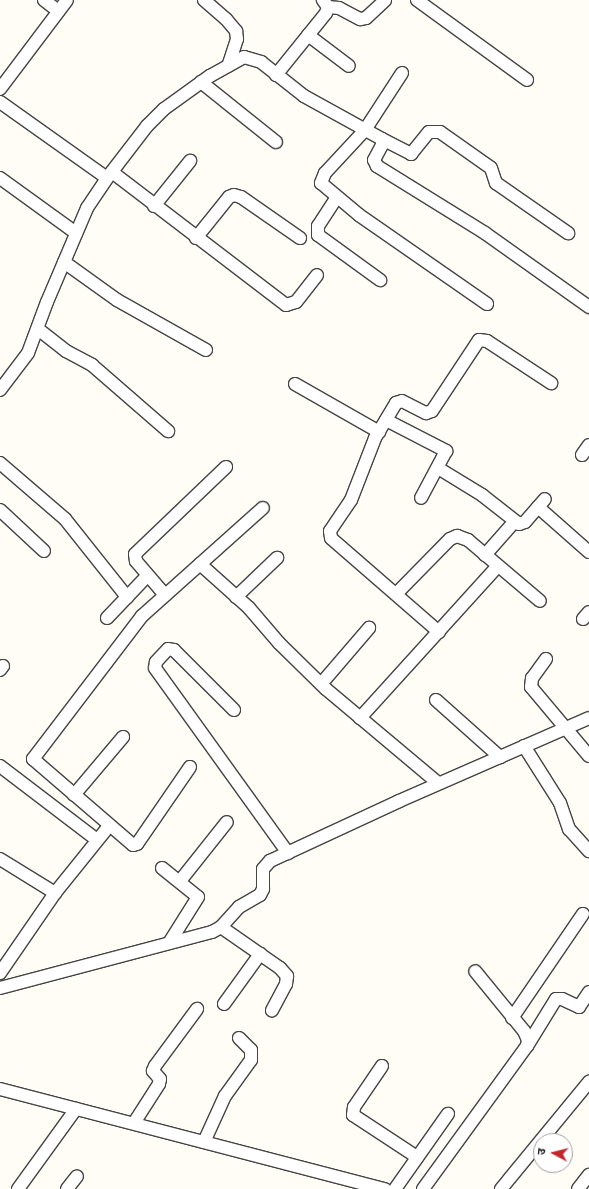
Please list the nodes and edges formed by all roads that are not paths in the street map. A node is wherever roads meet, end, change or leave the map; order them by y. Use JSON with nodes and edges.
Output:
{"nodes":[{"id":1,"x":44,"y":0,"type":"edge"},
{"id":2,"x":66,"y":0,"type":"edge"},
{"id":3,"x":204,"y":0,"type":"edge"},
{"id":4,"x":385,"y":0,"type":"edge"},
{"id":5,"x":417,"y":0,"type":"edge"},
{"id":6,"x":325,"y":3,"type":"edge"},
{"id":7,"x":58,"y":12,"type":"junction"},
{"id":8,"x":308,"y":35,"type":"junction"},
{"id":9,"x":228,"y":66,"type":"junction"},
{"id":10,"x":349,"y":66,"type":"dead end"},
{"id":11,"x":402,"y":73,"type":"dead end"},
{"id":12,"x":276,"y":75,"type":"junction"},
{"id":13,"x":527,"y":80,"type":"dead end"},
{"id":14,"x":201,"y":82,"type":"junction"},
{"id":15,"x":0,"y":89,"type":"edge"},
{"id":16,"x":0,"y":102,"type":"edge"},
{"id":17,"x":364,"y":130,"type":"junction"},
{"id":18,"x":382,"y":140,"type":"junction"},
{"id":19,"x":276,"y":142,"type":"dead end"},
{"id":20,"x":190,"y":161,"type":"dead end"},
{"id":21,"x":110,"y":175,"type":"junction"},
{"id":22,"x":0,"y":178,"type":"edge"},
{"id":23,"x":337,"y":197,"type":"junction"},
{"id":24,"x":154,"y":206,"type":"junction"},
{"id":25,"x":76,"y":233,"type":"junction"},
{"id":26,"x":568,"y":233,"type":"dead end"},
{"id":27,"x":196,"y":238,"type":"junction"},
{"id":28,"x":300,"y":238,"type":"dead end"},
{"id":29,"x":64,"y":262,"type":"junction"},
{"id":30,"x":317,"y":275,"type":"dead end"},
{"id":31,"x":380,"y":280,"type":"dead end"},
{"id":32,"x":487,"y":304,"type":"dead end"},
{"id":33,"x":589,"y":307,"type":"edge"},
{"id":34,"x":38,"y":329,"type":"junction"},
{"id":35,"x":206,"y":350,"type":"dead end"},
{"id":36,"x":551,"y":383,"type":"dead end"},
{"id":37,"x":295,"y":384,"type":"dead end"},
{"id":38,"x":0,"y":390,"type":"edge"},
{"id":39,"x":386,"y":420,"type":"junction"},
{"id":40,"x":168,"y":430,"type":"dead end"},
{"id":41,"x":379,"y":432,"type":"junction"},
{"id":42,"x":0,"y":463,"type":"edge"},
{"id":43,"x":226,"y":467,"type":"dead end"},
{"id":44,"x":438,"y":468,"type":"junction"},
{"id":45,"x":421,"y":498,"type":"dead end"},
{"id":46,"x":262,"y":508,"type":"dead end"},
{"id":47,"x":0,"y":510,"type":"edge"},
{"id":48,"x":515,"y":521,"type":"junction"},
{"id":49,"x":44,"y":551,"type":"dead end"},
{"id":50,"x":589,"y":552,"type":"edge"},
{"id":51,"x":486,"y":555,"type":"junction"},
{"id":52,"x":277,"y":558,"type":"dead end"},
{"id":53,"x":200,"y":564,"type":"junction"},
{"id":54,"x":498,"y":566,"type":"junction"},
{"id":55,"x":148,"y":575,"type":"junction"},
{"id":56,"x":396,"y":594,"type":"junction"},
{"id":57,"x":165,"y":595,"type":"junction"},
{"id":58,"x":236,"y":596,"type":"junction"},
{"id":59,"x":127,"y":597,"type":"junction"},
{"id":60,"x":540,"y":601,"type":"dead end"},
{"id":61,"x":107,"y":618,"type":"dead end"},
{"id":62,"x":369,"y":628,"type":"dead end"},
{"id":63,"x":439,"y":632,"type":"junction"},
{"id":64,"x":546,"y":659,"type":"dead end"},
{"id":65,"x":321,"y":684,"type":"junction"},
{"id":66,"x":436,"y":700,"type":"dead end"},
{"id":67,"x":234,"y":710,"type":"dead end"},
{"id":68,"x":360,"y":718,"type":"junction"},
{"id":69,"x":589,"y":718,"type":"edge"},
{"id":70,"x":566,"y":728,"type":"junction"},
{"id":71,"x":123,"y":737,"type":"dead end"},
{"id":72,"x":524,"y":746,"type":"junction"},
{"id":73,"x":589,"y":756,"type":"edge"},
{"id":74,"x":500,"y":757,"type":"junction"},
{"id":75,"x":0,"y":766,"type":"edge"},
{"id":76,"x":190,"y":767,"type":"dead end"},
{"id":77,"x":438,"y":784,"type":"junction"},
{"id":78,"x":74,"y":795,"type":"junction"},
{"id":79,"x":227,"y":822,"type":"dead end"},
{"id":80,"x":109,"y":826,"type":"junction"},
{"id":81,"x":97,"y":840,"type":"junction"},
{"id":82,"x":589,"y":851,"type":"edge"},
{"id":83,"x":288,"y":852,"type":"junction"},
{"id":84,"x":0,"y":859,"type":"edge"},
{"id":85,"x":162,"y":868,"type":"dead end"},
{"id":86,"x":180,"y":881,"type":"junction"},
{"id":87,"x":55,"y":893,"type":"junction"},
{"id":88,"x":583,"y":914,"type":"dead end"},
{"id":89,"x":221,"y":927,"type":"junction"},
{"id":90,"x":169,"y":943,"type":"junction"},
{"id":91,"x":260,"y":954,"type":"junction"},
{"id":92,"x":475,"y":971,"type":"dead end"},
{"id":93,"x":0,"y":973,"type":"edge"},
{"id":94,"x":0,"y":988,"type":"edge"},
{"id":95,"x":589,"y":992,"type":"edge"},
{"id":96,"x":224,"y":1004,"type":"dead end"},
{"id":97,"x":197,"y":1009,"type":"dead end"},
{"id":98,"x":272,"y":1010,"type":"dead end"},
{"id":99,"x":512,"y":1018,"type":"junction"},
{"id":100,"x":239,"y":1038,"type":"dead end"},
{"id":101,"x":527,"y":1046,"type":"junction"},
{"id":102,"x":382,"y":1066,"type":"dead end"},
{"id":103,"x":589,"y":1082,"type":"edge"},
{"id":104,"x":0,"y":1088,"type":"edge"},
{"id":105,"x":76,"y":1108,"type":"junction"},
{"id":106,"x":448,"y":1114,"type":"dead end"},
{"id":107,"x":134,"y":1123,"type":"junction"},
{"id":108,"x":204,"y":1142,"type":"junction"},
{"id":109,"x":417,"y":1157,"type":"junction"},
{"id":110,"x":589,"y":1175,"type":"edge"},
{"id":111,"x":77,"y":1176,"type":"dead end"},
{"id":112,"x":18,"y":1189,"type":"edge"},
{"id":113,"x":67,"y":1189,"type":"edge"},
{"id":114,"x":385,"y":1189,"type":"edge"},
{"id":115,"x":395,"y":1189,"type":"edge"},
{"id":116,"x":423,"y":1189,"type":"edge"},
{"id":117,"x":501,"y":1189,"type":"edge"},
{"id":118,"x":578,"y":1189,"type":"edge"}],
"edges":[{"from":1,"to":7,"type":"street"},
{"from":2,"to":7,"type":"street"},
{"from":3,"to":9,"type":"street"},
{"from":4,"to":6,"type":"street"},
{"from":5,"to":13,"type":"street"},
{"from":6,"to":8,"type":"street"},
{"from":7,"to":15,"type":"street"},
{"from":8,"to":10,"type":"street"},
{"from":8,"to":12,"type":"street"},
{"from":9,"to":12,"type":"street"},
{"from":9,"to":14,"type":"street"},
{"from":11,"to":17,"type":"street"},
{"from":12,"to":17,"type":"street"},
{"from":14,"to":19,"type":"street"},
{"from":14,"to":21,"type":"street"},
{"from":16,"to":21,"type":"street"},
{"from":17,"to":18,"type":"street"},
{"from":17,"to":23,"type":"street"},
{"from":18,"to":26,"type":"street"},
{"from":18,"to":33,"type":"street"},
{"from":20,"to":24,"type":"street"},
{"from":21,"to":24,"type":"street"},
{"from":21,"to":25,"type":"street"},
{"from":22,"to":25,"type":"street"},
{"from":23,"to":31,"type":"street"},
{"from":23,"to":32,"type":"street"},
{"from":24,"to":27,"type":"street"},
{"from":25,"to":29,"type":"street"},
{"from":27,"to":28,"type":"street"},
{"from":27,"to":30,"type":"street"},
{"from":29,"to":34,"type":"street"},
{"from":29,"to":35,"type":"street"},
{"from":34,"to":38,"type":"street"},
{"from":34,"to":40,"type":"street"},
{"from":36,"to":39,"type":"street"},
{"from":37,"to":41,"type":"street"},
{"from":39,"to":41,"type":"street"},
{"from":39,"to":44,"type":"street"},
{"from":41,"to":56,"type":"street"},
{"from":42,"to":59,"type":"street"},
{"from":43,"to":55,"type":"street"},
{"from":44,"to":45,"type":"street"},
{"from":44,"to":48,"type":"street"},
{"from":46,"to":53,"type":"street"},
{"from":47,"to":49,"type":"street"},
{"from":48,"to":50,"type":"street"},
{"from":48,"to":51,"type":"street"},
{"from":51,"to":54,"type":"street"},
{"from":51,"to":56,"type":"street"},
{"from":52,"to":58,"type":"street"},
{"from":53,"to":57,"type":"street"},
{"from":53,"to":58,"type":"street"},
{"from":54,"to":60,"type":"street"},
{"from":54,"to":63,"type":"street"},
{"from":55,"to":57,"type":"street"},
{"from":55,"to":59,"type":"street"},
{"from":56,"to":63,"type":"street"},
{"from":57,"to":78,"type":"street"},
{"from":58,"to":65,"type":"street"},
{"from":59,"to":61,"type":"street"},
{"from":62,"to":65,"type":"street"},
{"from":63,"to":68,"type":"street"},
{"from":64,"to":70,"type":"street"},
{"from":65,"to":68,"type":"street"},
{"from":66,"to":74,"type":"street"},
{"from":67,"to":83,"type":"street"},
{"from":68,"to":77,"type":"street"},
{"from":69,"to":70,"type":"street"},
{"from":70,"to":72,"type":"street"},
{"from":70,"to":73,"type":"street"},
{"from":71,"to":78,"type":"street"},
{"from":72,"to":74,"type":"street"},
{"from":72,"to":82,"type":"street"},
{"from":74,"to":77,"type":"street"},
{"from":75,"to":81,"type":"street"},
{"from":76,"to":80,"type":"street"},
{"from":77,"to":83,"type":"street"},
{"from":78,"to":80,"type":"street"},
{"from":79,"to":86,"type":"street"},
{"from":80,"to":81,"type":"street"},
{"from":81,"to":87,"type":"street"},
{"from":83,"to":89,"type":"street"},
{"from":84,"to":87,"type":"street"},
{"from":85,"to":86,"type":"street"},
{"from":86,"to":90,"type":"street"},
{"from":87,"to":93,"type":"street"},
{"from":88,"to":99,"type":"street"},
{"from":89,"to":90,"type":"street"},
{"from":89,"to":91,"type":"street"},
{"from":90,"to":94,"type":"street"},
{"from":91,"to":96,"type":"street"},
{"from":91,"to":98,"type":"street"},
{"from":92,"to":99,"type":"street"},
{"from":95,"to":101,"type":"street"},
{"from":97,"to":107,"type":"street"},
{"from":99,"to":101,"type":"street"},
{"from":100,"to":108,"type":"street"},
{"from":101,"to":116,"type":"street"},
{"from":102,"to":109,"type":"street"},
{"from":103,"to":117,"type":"street"},
{"from":104,"to":105,"type":"street"},
{"from":105,"to":107,"type":"street"},
{"from":105,"to":112,"type":"street"},
{"from":106,"to":109,"type":"street"},
{"from":107,"to":108,"type":"street"},
{"from":108,"to":114,"type":"street"},
{"from":109,"to":115,"type":"street"},
{"from":110,"to":118,"type":"street"},
{"from":111,"to":113,"type":"street"}]}
